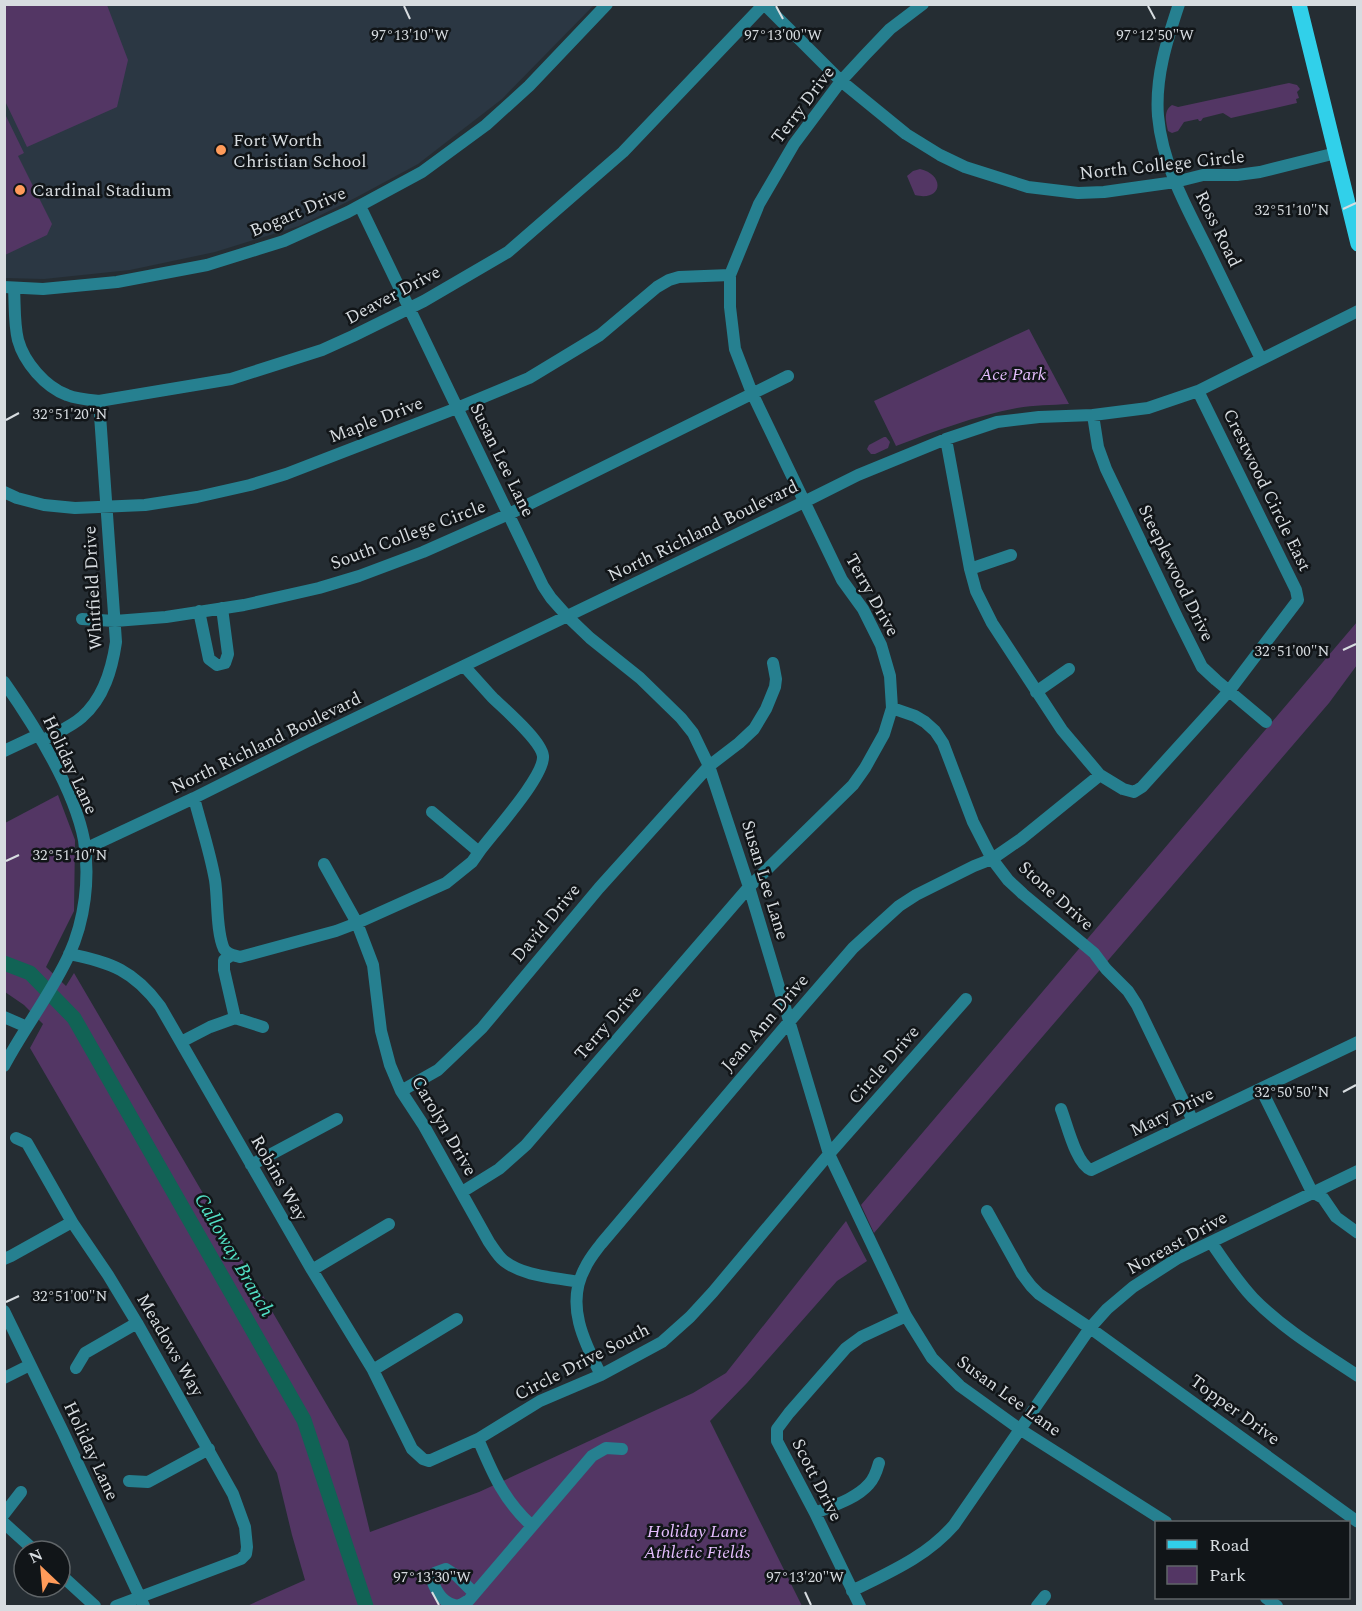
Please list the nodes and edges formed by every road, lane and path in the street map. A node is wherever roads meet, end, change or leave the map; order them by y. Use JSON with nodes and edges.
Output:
{"nodes":[{"id":1,"x":607,"y":4,"type":"edge"},
{"id":2,"x":764,"y":4,"type":"edge"},
{"id":3,"x":923,"y":4,"type":"edge"},
{"id":4,"x":1179,"y":4,"type":"edge"},
{"id":5,"x":1299,"y":4,"type":"edge"},
{"id":6,"x":841,"y":81,"type":"junction"},
{"id":7,"x":1336,"y":153,"type":"junction"},
{"id":8,"x":1175,"y":182,"type":"junction"},
{"id":9,"x":360,"y":206,"type":"junction"},
{"id":10,"x":1358,"y":244,"type":"edge"},
{"id":11,"x":730,"y":275,"type":"junction"},
{"id":12,"x":9,"y":288,"type":"edge"},
{"id":13,"x":410,"y":308,"type":"junction"},
{"id":14,"x":1358,"y":311,"type":"edge"},
{"id":15,"x":1261,"y":359,"type":"junction"},
{"id":16,"x":788,"y":376,"type":"dead end"},
{"id":17,"x":1198,"y":391,"type":"junction"},
{"id":18,"x":752,"y":393,"type":"junction"},
{"id":19,"x":99,"y":401,"type":"junction"},
{"id":20,"x":457,"y":408,"type":"junction"},
{"id":21,"x":1093,"y":415,"type":"junction"},
{"id":22,"x":946,"y":439,"type":"junction"},
{"id":23,"x":4,"y":492,"type":"edge"},
{"id":24,"x":804,"y":502,"type":"junction"},
{"id":25,"x":107,"y":507,"type":"junction"},
{"id":26,"x":509,"y":514,"type":"junction"},
{"id":27,"x":1011,"y":555,"type":"dead end"},
{"id":28,"x":970,"y":569,"type":"junction"},
{"id":29,"x":222,"y":608,"type":"junction"},
{"id":30,"x":200,"y":611,"type":"junction"},
{"id":31,"x":567,"y":616,"type":"junction"},
{"id":32,"x":82,"y":619,"type":"dead end"},
{"id":33,"x":114,"y":621,"type":"junction"},
{"id":34,"x":773,"y":663,"type":"dead end"},
{"id":35,"x":464,"y":666,"type":"junction"},
{"id":36,"x":1069,"y":669,"type":"dead end"},
{"id":37,"x":4,"y":682,"type":"edge"},
{"id":38,"x":1036,"y":692,"type":"junction"},
{"id":39,"x":1229,"y":692,"type":"junction"},
{"id":40,"x":892,"y":708,"type":"junction"},
{"id":41,"x":1266,"y":722,"type":"dead end"},
{"id":42,"x":40,"y":738,"type":"junction"},
{"id":43,"x":4,"y":751,"type":"edge"},
{"id":44,"x":709,"y":766,"type":"junction"},
{"id":45,"x":1100,"y":775,"type":"junction"},
{"id":46,"x":194,"y":798,"type":"junction"},
{"id":47,"x":432,"y":812,"type":"dead end"},
{"id":48,"x":85,"y":849,"type":"junction"},
{"id":49,"x":478,"y":852,"type":"junction"},
{"id":50,"x":992,"y":859,"type":"junction"},
{"id":51,"x":324,"y":864,"type":"dead end"},
{"id":52,"x":750,"y":887,"type":"junction"},
{"id":53,"x":357,"y":923,"type":"junction"},
{"id":54,"x":69,"y":954,"type":"junction"},
{"id":55,"x":232,"y":955,"type":"junction"},
{"id":56,"x":966,"y":999,"type":"dead end"},
{"id":57,"x":4,"y":1017,"type":"edge"},
{"id":58,"x":235,"y":1018,"type":"junction"},
{"id":59,"x":789,"y":1022,"type":"junction"},
{"id":60,"x":27,"y":1027,"type":"junction"},
{"id":61,"x":263,"y":1027,"type":"dead end"},
{"id":62,"x":181,"y":1042,"type":"junction"},
{"id":63,"x":1358,"y":1042,"type":"edge"},
{"id":64,"x":4,"y":1066,"type":"edge"},
{"id":65,"x":1261,"y":1089,"type":"junction"},
{"id":66,"x":401,"y":1090,"type":"junction"},
{"id":67,"x":1061,"y":1109,"type":"dead end"},
{"id":68,"x":337,"y":1119,"type":"dead end"},
{"id":69,"x":1193,"y":1121,"type":"junction"},
{"id":70,"x":16,"y":1138,"type":"dead end"},
{"id":71,"x":829,"y":1154,"type":"junction"},
{"id":72,"x":251,"y":1165,"type":"junction"},
{"id":73,"x":1358,"y":1171,"type":"edge"},
{"id":74,"x":462,"y":1192,"type":"junction"},
{"id":75,"x":1312,"y":1192,"type":"junction"},
{"id":76,"x":987,"y":1211,"type":"dead end"},
{"id":77,"x":72,"y":1222,"type":"junction"},
{"id":78,"x":389,"y":1224,"type":"dead end"},
{"id":79,"x":1358,"y":1233,"type":"edge"},
{"id":80,"x":1211,"y":1242,"type":"junction"},
{"id":81,"x":4,"y":1259,"type":"edge"},
{"id":82,"x":312,"y":1270,"type":"junction"},
{"id":83,"x":579,"y":1282,"type":"junction"},
{"id":84,"x":4,"y":1311,"type":"edge"},
{"id":85,"x":906,"y":1316,"type":"junction"},
{"id":86,"x":457,"y":1319,"type":"dead end"},
{"id":87,"x":137,"y":1323,"type":"junction"},
{"id":88,"x":1090,"y":1328,"type":"junction"},
{"id":89,"x":30,"y":1365,"type":"junction"},
{"id":90,"x":76,"y":1368,"type":"dead end"},
{"id":91,"x":373,"y":1370,"type":"junction"},
{"id":92,"x":601,"y":1375,"type":"junction"},
{"id":93,"x":1358,"y":1376,"type":"edge"},
{"id":94,"x":4,"y":1378,"type":"edge"},
{"id":95,"x":1021,"y":1430,"type":"junction"},
{"id":96,"x":478,"y":1439,"type":"junction"},
{"id":97,"x":209,"y":1449,"type":"junction"},
{"id":98,"x":622,"y":1449,"type":"dead end"},
{"id":99,"x":423,"y":1459,"type":"joint"},
{"id":100,"x":879,"y":1463,"type":"dead end"},
{"id":101,"x":129,"y":1481,"type":"dead end"},
{"id":102,"x":21,"y":1492,"type":"dead end"},
{"id":103,"x":814,"y":1513,"type":"junction"},
{"id":104,"x":4,"y":1514,"type":"edge"},
{"id":105,"x":1164,"y":1521,"type":"edge"},
{"id":106,"x":1358,"y":1522,"type":"edge"},
{"id":107,"x":4,"y":1523,"type":"edge"},
{"id":108,"x":531,"y":1525,"type":"junction"},
{"id":109,"x":22,"y":1539,"type":"edge"},
{"id":110,"x":72,"y":1585,"type":"edge"},
{"id":111,"x":852,"y":1591,"type":"junction"},
{"id":112,"x":474,"y":1593,"type":"dead end"},
{"id":113,"x":142,"y":1602,"type":"edge"},
{"id":114,"x":95,"y":1606,"type":"edge"},
{"id":115,"x":116,"y":1606,"type":"edge"},
{"id":116,"x":860,"y":1606,"type":"edge"}],
"edges":[{"from":1,"to":9,"type":"street","name":"Bogart Drive"},
{"from":2,"to":6,"type":"street","name":"North College Circle"},
{"from":2,"to":13,"type":"street","name":"Deaver Drive"},
{"from":3,"to":6,"type":"street","name":"Terry Drive"},
{"from":4,"to":8,"type":"street","name":"Ross Road"},
{"from":5,"to":7,"type":"main road"},
{"from":6,"to":8,"type":"street","name":"North College Circle"},
{"from":6,"to":11,"type":"street","name":"Terry Drive"},
{"from":7,"to":8,"type":"street","name":"North College Circle"},
{"from":7,"to":10,"type":"main road"},
{"from":8,"to":15,"type":"street","name":"Ross Road"},
{"from":9,"to":12,"type":"street","name":"Bogart Drive"},
{"from":9,"to":13,"type":"street","name":"Susan Lee Lane"},
{"from":11,"to":18,"type":"street","name":"Terry Drive"},
{"from":11,"to":20,"type":"street","name":"Maple Drive"},
{"from":12,"to":19,"type":"street","name":"Deaver Drive"},
{"from":13,"to":19,"type":"street","name":"Deaver Drive"},
{"from":13,"to":20,"type":"street","name":"Susan Lee Lane"},
{"from":14,"to":15,"type":"street","name":"North Richland Boulevard"},
{"from":15,"to":17,"type":"street","name":"North Richland Boulevard"},
{"from":16,"to":18,"type":"street","name":"South College Circle"},
{"from":17,"to":21,"type":"street","name":"North Richland Boulevard"},
{"from":17,"to":39,"type":"street","name":"Crestwood Circle East"},
{"from":18,"to":24,"type":"street","name":"Terry Drive"},
{"from":18,"to":26,"type":"street","name":"South College Circle"},
{"from":19,"to":25,"type":"street","name":"Whitfield Drive"},
{"from":20,"to":25,"type":"street","name":"Maple Drive"},
{"from":20,"to":26,"type":"street","name":"Susan Lee Lane"},
{"from":21,"to":22,"type":"street","name":"North Richland Boulevard"},
{"from":21,"to":39,"type":"street","name":"Steeplewood Drive"},
{"from":22,"to":24,"type":"street","name":"North Richland Boulevard"},
{"from":22,"to":28,"type":"street"},
{"from":23,"to":25,"type":"street","name":"Maple Drive"},
{"from":24,"to":31,"type":"street","name":"North Richland Boulevard"},
{"from":24,"to":40,"type":"street","name":"Terry Drive"},
{"from":25,"to":33,"type":"street","name":"Whitfield Drive"},
{"from":26,"to":29,"type":"street","name":"South College Circle"},
{"from":26,"to":31,"type":"street","name":"Susan Lee Lane"},
{"from":27,"to":28,"type":"street"},
{"from":28,"to":38,"type":"street"},
{"from":29,"to":30,"type":"street","name":"South College Circle"},
{"from":29,"to":30,"type":"street"},
{"from":30,"to":33,"type":"street","name":"South College Circle"},
{"from":31,"to":35,"type":"street","name":"North Richland Boulevard"},
{"from":31,"to":44,"type":"street","name":"Susan Lee Lane"},
{"from":32,"to":33,"type":"street","name":"South College Circle"},
{"from":33,"to":42,"type":"street","name":"Whitfield Drive"},
{"from":34,"to":44,"type":"street","name":"David Drive"},
{"from":35,"to":46,"type":"street","name":"North Richland Boulevard"},
{"from":35,"to":49,"type":"street"},
{"from":36,"to":38,"type":"street"},
{"from":37,"to":42,"type":"street","name":"Holiday Lane"},
{"from":38,"to":45,"type":"street"},
{"from":39,"to":41,"type":"street","name":"Steeplewood Drive"},
{"from":39,"to":45,"type":"street"},
{"from":40,"to":50,"type":"street","name":"Stone Drive"},
{"from":40,"to":52,"type":"street","name":"Terry Drive"},
{"from":42,"to":43,"type":"street","name":"Whitfield Drive"},
{"from":42,"to":48,"type":"street","name":"Holiday Lane"},
{"from":44,"to":52,"type":"street","name":"Susan Lee Lane"},
{"from":44,"to":66,"type":"street","name":"David Drive"},
{"from":45,"to":50,"type":"street","name":"Jean Ann Drive"},
{"from":46,"to":48,"type":"street","name":"North Richland Boulevard"},
{"from":46,"to":55,"type":"street"},
{"from":47,"to":49,"type":"street"},
{"from":48,"to":54,"type":"street","name":"Holiday Lane"},
{"from":49,"to":53,"type":"street"},
{"from":50,"to":59,"type":"street","name":"Jean Ann Drive"},
{"from":50,"to":69,"type":"street","name":"Stone Drive"},
{"from":51,"to":53,"type":"street","name":"Carolyn Drive"},
{"from":52,"to":59,"type":"street","name":"Susan Lee Lane"},
{"from":52,"to":74,"type":"street","name":"Terry Drive"},
{"from":53,"to":55,"type":"street"},
{"from":53,"to":66,"type":"street","name":"Carolyn Drive"},
{"from":54,"to":60,"type":"street","name":"Holiday Lane"},
{"from":54,"to":62,"type":"street","name":"Robins Way"},
{"from":55,"to":58,"type":"street"},
{"from":56,"to":71,"type":"street","name":"Circle Drive"},
{"from":57,"to":60,"type":"street"},
{"from":58,"to":61,"type":"street"},
{"from":58,"to":62,"type":"street"},
{"from":59,"to":71,"type":"street","name":"Susan Lee Lane"},
{"from":59,"to":83,"type":"street","name":"Jean Ann Drive"},
{"from":60,"to":64,"type":"street","name":"Holiday Lane"},
{"from":62,"to":72,"type":"street","name":"Robins Way"},
{"from":63,"to":65,"type":"street","name":"Mary Drive"},
{"from":65,"to":69,"type":"street","name":"Mary Drive"},
{"from":65,"to":75,"type":"street"},
{"from":66,"to":74,"type":"street","name":"Carolyn Drive"},
{"from":67,"to":69,"type":"street","name":"Mary Drive"},
{"from":68,"to":72,"type":"street"},
{"from":70,"to":77,"type":"street","name":"Meadows Way"},
{"from":71,"to":85,"type":"street","name":"Susan Lee Lane"},
{"from":71,"to":92,"type":"street","name":"Circle Drive South"},
{"from":72,"to":82,"type":"street","name":"Robins Way"},
{"from":73,"to":75,"type":"street","name":"Noreast Drive"},
{"from":74,"to":83,"type":"street","name":"Carolyn Drive"},
{"from":75,"to":79,"type":"street"},
{"from":75,"to":80,"type":"street","name":"Noreast Drive"},
{"from":76,"to":88,"type":"street","name":"Topper Drive"},
{"from":77,"to":81,"type":"street"},
{"from":77,"to":87,"type":"street","name":"Meadows Way"},
{"from":78,"to":82,"type":"street"},
{"from":80,"to":88,"type":"street","name":"Noreast Drive"},
{"from":80,"to":93,"type":"street"},
{"from":82,"to":91,"type":"street","name":"Robins Way"},
{"from":83,"to":92,"type":"street","name":"Jean Ann Drive"},
{"from":84,"to":89,"type":"street","name":"Holiday Lane"},
{"from":85,"to":95,"type":"street","name":"Susan Lee Lane"},
{"from":85,"to":103,"type":"street","name":"Scott Drive"},
{"from":86,"to":91,"type":"street"},
{"from":87,"to":90,"type":"street"},
{"from":87,"to":97,"type":"street","name":"Meadows Way"},
{"from":88,"to":95,"type":"street","name":"Noreast Drive"},
{"from":88,"to":106,"type":"street","name":"Topper Drive"},
{"from":89,"to":94,"type":"street"},
{"from":89,"to":113,"type":"street","name":"Holiday Lane"},
{"from":91,"to":99,"type":"street","name":"Robins Way"},
{"from":92,"to":96,"type":"street","name":"Circle Drive South"},
{"from":95,"to":105,"type":"street","name":"Susan Lee Lane"},
{"from":95,"to":111,"type":"street","name":"Noreast Drive"},
{"from":96,"to":99,"type":"street","name":"Circle Drive South"},
{"from":96,"to":108,"type":"street"},
{"from":97,"to":101,"type":"street"},
{"from":97,"to":113,"type":"street","name":"Meadows Way"},
{"from":98,"to":108,"type":"street"},
{"from":100,"to":103,"type":"street"},
{"from":102,"to":104,"type":"street"},
{"from":103,"to":111,"type":"street","name":"Scott Drive"},
{"from":107,"to":109,"type":"street"},
{"from":108,"to":112,"type":"street"},
{"from":110,"to":114,"type":"street"},
{"from":111,"to":116,"type":"street","name":"Scott Drive"},
{"from":113,"to":115,"type":"street"}]}
